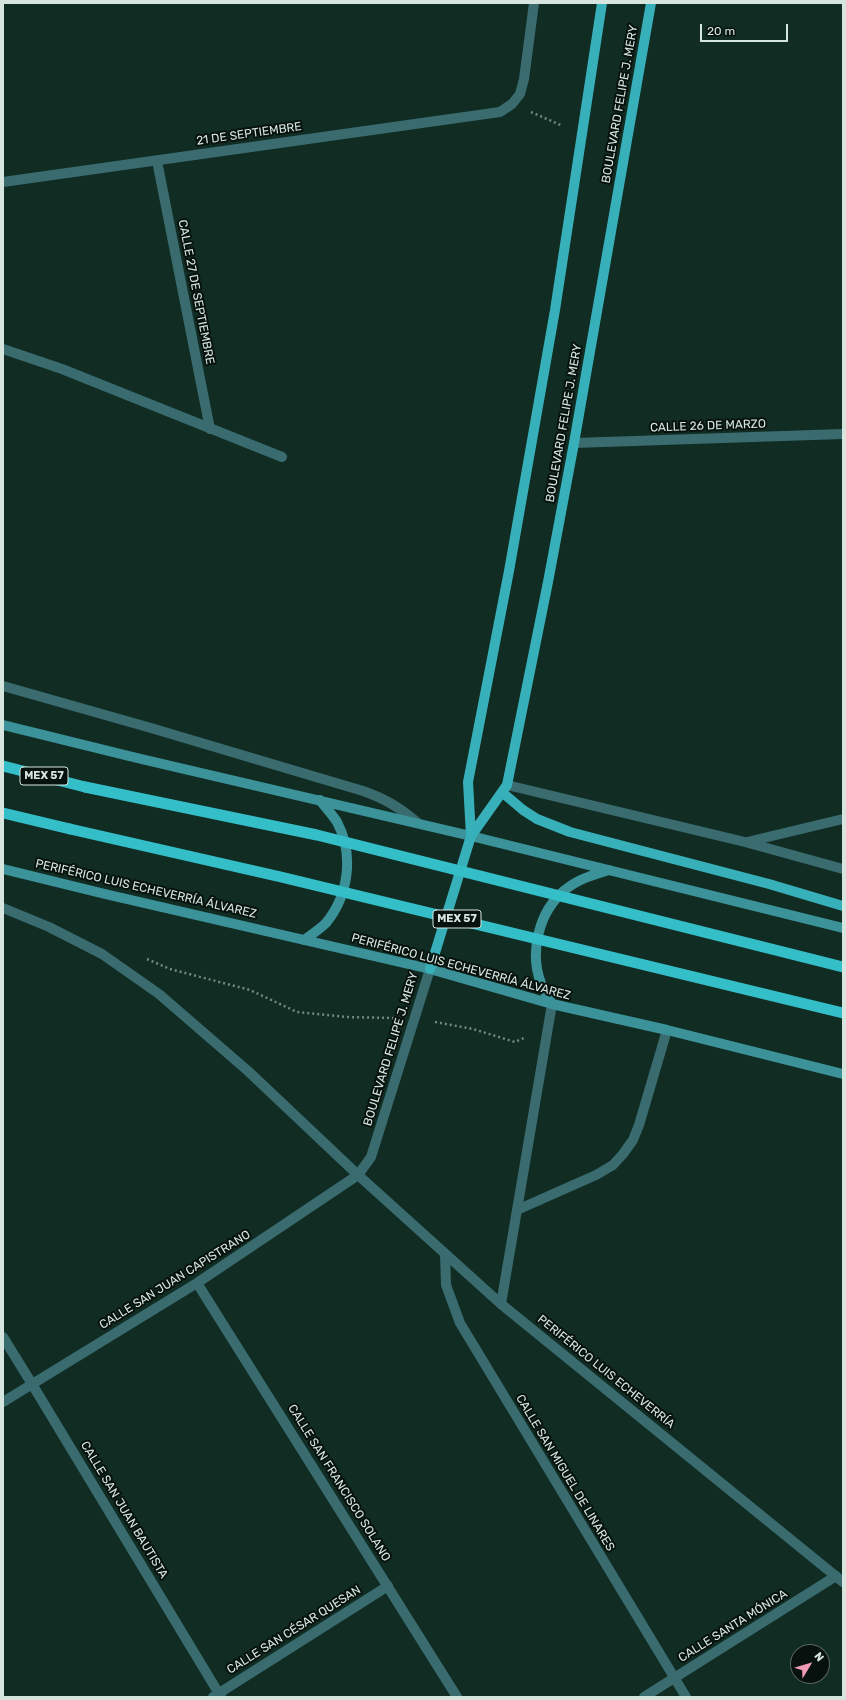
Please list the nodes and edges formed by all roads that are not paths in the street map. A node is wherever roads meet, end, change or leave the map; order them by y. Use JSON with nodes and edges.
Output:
{"nodes":[{"id":1,"x":534,"y":3,"type":"edge"},
{"id":2,"x":602,"y":3,"type":"edge"},
{"id":3,"x":651,"y":3,"type":"edge"},
{"id":4,"x":157,"y":161,"type":"junction"},
{"id":5,"x":3,"y":182,"type":"edge"},
{"id":6,"x":3,"y":349,"type":"edge"},
{"id":7,"x":210,"y":429,"type":"junction"},
{"id":8,"x":843,"y":434,"type":"edge"},
{"id":9,"x":574,"y":443,"type":"junction"},
{"id":10,"x":282,"y":457,"type":"dead end"},
{"id":11,"x":3,"y":686,"type":"edge"},
{"id":12,"x":3,"y":725,"type":"edge"},
{"id":13,"x":3,"y":766,"type":"edge"},
{"id":14,"x":505,"y":789,"type":"junction"},
{"id":15,"x":320,"y":800,"type":"junction"},
{"id":16,"x":3,"y":813,"type":"edge"},
{"id":17,"x":843,"y":819,"type":"edge"},
{"id":18,"x":418,"y":823,"type":"junction"},
{"id":19,"x":471,"y":836,"type":"junction"},
{"id":20,"x":745,"y":842,"type":"junction"},
{"id":21,"x":3,"y":869,"type":"edge"},
{"id":22,"x":843,"y":869,"type":"edge"},
{"id":23,"x":609,"y":870,"type":"junction"},
{"id":24,"x":843,"y":906,"type":"edge"},
{"id":25,"x":3,"y":908,"type":"edge"},
{"id":26,"x":843,"y":928,"type":"edge"},
{"id":27,"x":304,"y":940,"type":"junction"},
{"id":28,"x":843,"y":967,"type":"edge"},
{"id":29,"x":430,"y":969,"type":"junction"},
{"id":30,"x":552,"y":1004,"type":"junction"},
{"id":31,"x":843,"y":1012,"type":"edge"},
{"id":32,"x":667,"y":1030,"type":"junction"},
{"id":33,"x":843,"y":1074,"type":"edge"},
{"id":34,"x":358,"y":1175,"type":"junction"},
{"id":35,"x":517,"y":1210,"type":"junction"},
{"id":36,"x":445,"y":1254,"type":"junction"},
{"id":37,"x":197,"y":1283,"type":"junction"},
{"id":38,"x":501,"y":1304,"type":"junction"},
{"id":39,"x":3,"y":1338,"type":"edge"},
{"id":40,"x":32,"y":1384,"type":"junction"},
{"id":41,"x":3,"y":1402,"type":"edge"},
{"id":42,"x":840,"y":1579,"type":"edge"},
{"id":43,"x":388,"y":1586,"type":"junction"},
{"id":44,"x":674,"y":1678,"type":"junction"},
{"id":45,"x":217,"y":1696,"type":"edge"},
{"id":46,"x":457,"y":1697,"type":"edge"},
{"id":47,"x":644,"y":1697,"type":"edge"},
{"id":48,"x":686,"y":1697,"type":"edge"}],
"edges":[{"from":1,"to":4,"type":"street","name":"21 DE SEPTIEMBRE"},
{"from":2,"to":19,"type":"main road","name":"BOULEVARD FELIPE J. MERY"},
{"from":3,"to":9,"type":"main road","name":"BOULEVARD FELIPE J. MERY"},
{"from":4,"to":5,"type":"street","name":"21 DE SEPTIEMBRE"},
{"from":4,"to":7,"type":"street","name":"CALLE 27 DE SEPTIEMBRE"},
{"from":6,"to":7,"type":"street"},
{"from":7,"to":10,"type":"street"},
{"from":8,"to":9,"type":"street","name":"CALLE 26 DE MARZO"},
{"from":9,"to":14,"type":"main road","name":"BOULEVARD FELIPE J. MERY"},
{"from":11,"to":18,"type":"street"},
{"from":12,"to":15,"type":"main road"},
{"from":13,"to":28,"type":"highway","number":"MEX 57","bridge":true},
{"from":14,"to":19,"type":"main road","name":"BOULEVARD FELIPE J. MERY"},
{"from":14,"to":20,"type":"street"},
{"from":14,"to":24,"type":"main road"},
{"from":15,"to":18,"type":"main road"},
{"from":15,"to":27,"type":"main road"},
{"from":16,"to":31,"type":"highway","number":"MEX 57","bridge":true},
{"from":17,"to":20,"type":"street"},
{"from":18,"to":19,"type":"main road"},
{"from":19,"to":23,"type":"main road"},
{"from":19,"to":29,"type":"main road","name":"BOULEVARD FELIPE J. MERY"},
{"from":20,"to":22,"type":"street"},
{"from":21,"to":27,"type":"main road","name":"PERIFÉRICO LUIS ECHEVERRÍA ÁLVAREZ"},
{"from":23,"to":26,"type":"main road"},
{"from":23,"to":30,"type":"main road"},
{"from":25,"to":34,"type":"street","name":"PERIFÉRICO LUIS ECHEVERRÍA"},
{"from":27,"to":29,"type":"main road","name":"PERIFÉRICO LUIS ECHEVERRÍA ÁLVAREZ"},
{"from":29,"to":30,"type":"main road","name":"PERIFÉRICO LUIS ECHEVERRÍA ÁLVAREZ"},
{"from":29,"to":34,"type":"street","name":"BOULEVARD FELIPE J. MERY"},
{"from":30,"to":32,"type":"main road","name":"PERIFÉRICO LUIS ECHEVERRÍA ÁLVAREZ"},
{"from":30,"to":35,"type":"street"},
{"from":32,"to":33,"type":"main road","name":"PERIFÉRICO LUIS ECHEVERRÍA ÁLVAREZ"},
{"from":32,"to":35,"type":"street"},
{"from":34,"to":36,"type":"street","name":"PERIFÉRICO LUIS ECHEVERRÍA"},
{"from":34,"to":37,"type":"street","name":"CALLE SAN JUAN CAPISTRANO"},
{"from":35,"to":38,"type":"street"},
{"from":36,"to":38,"type":"street","name":"PERIFÉRICO LUIS ECHEVERRÍA"},
{"from":36,"to":44,"type":"street","name":"CALLE SAN MIGUEL DE LINARES"},
{"from":37,"to":40,"type":"street","name":"CALLE SAN JUAN CAPISTRANO"},
{"from":37,"to":43,"type":"street","name":"CALLE SAN FRANCISCO SOLANO"},
{"from":38,"to":42,"type":"street","name":"PERIFÉRICO LUIS ECHEVERRÍA"},
{"from":39,"to":40,"type":"street","name":"CALLE SAN JUAN BAUTISTA"},
{"from":40,"to":41,"type":"street","name":"CALLE SAN JUAN CAPISTRANO"},
{"from":40,"to":45,"type":"street","name":"CALLE SAN JUAN BAUTISTA"},
{"from":42,"to":44,"type":"street","name":"CALLE SANTA MÓNICA"},
{"from":43,"to":45,"type":"street","name":"CALLE SAN CÉSAR QUESAN"},
{"from":43,"to":46,"type":"street","name":"CALLE SAN FRANCISCO SOLANO"},
{"from":44,"to":47,"type":"street","name":"CALLE SANTA MÓNICA"},
{"from":44,"to":48,"type":"street","name":"CALLE SAN MIGUEL DE LINARES"}]}
